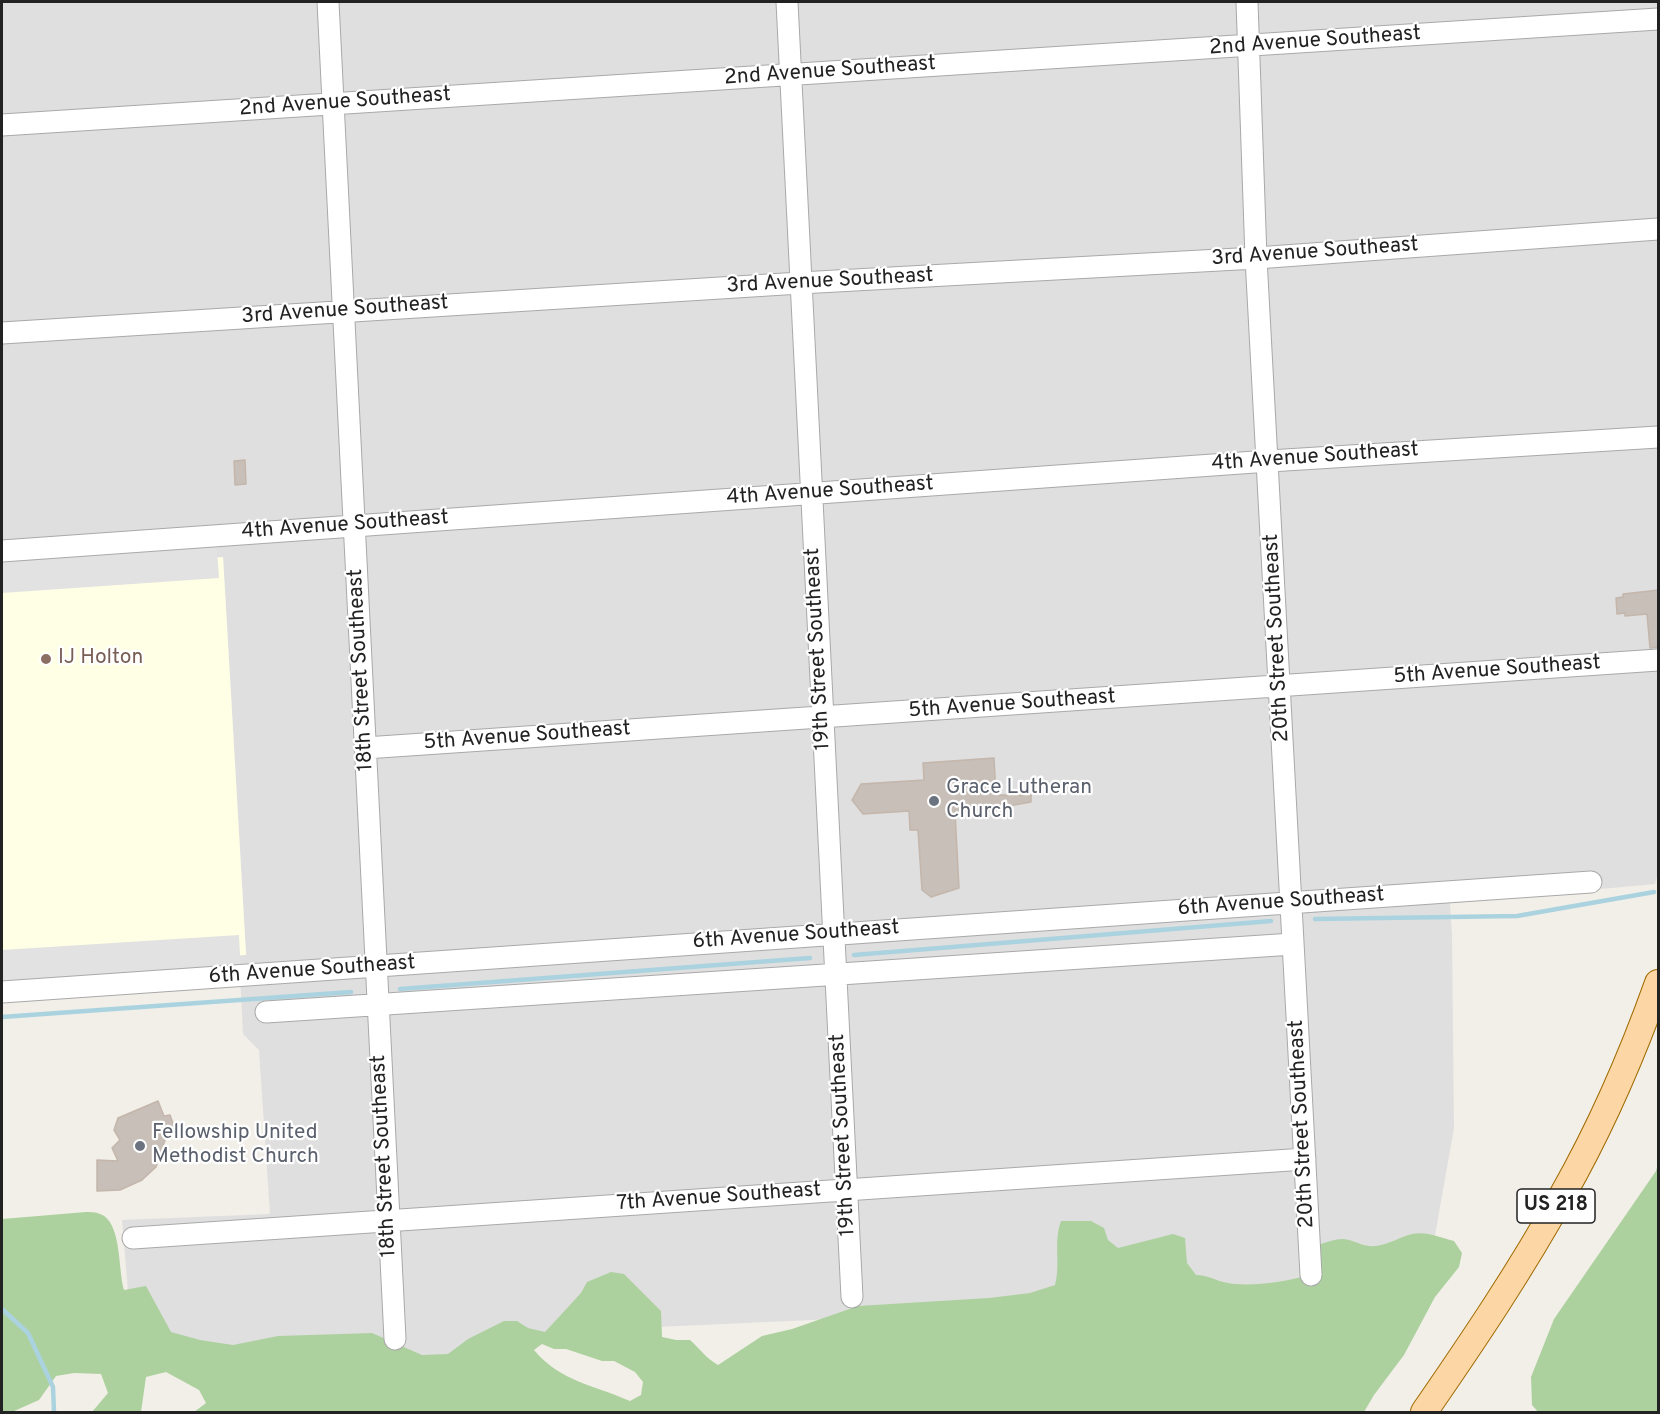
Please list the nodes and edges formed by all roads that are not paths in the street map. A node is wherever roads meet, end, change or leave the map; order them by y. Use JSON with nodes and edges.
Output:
{"nodes":[{"id":1,"x":328,"y":2,"type":"edge"},
{"id":2,"x":787,"y":2,"type":"edge"},
{"id":3,"x":1247,"y":2,"type":"edge"},
{"id":4,"x":1659,"y":19,"type":"edge"},
{"id":5,"x":1250,"y":46,"type":"junction"},
{"id":6,"x":790,"y":74,"type":"junction"},
{"id":7,"x":333,"y":104,"type":"junction"},
{"id":8,"x":2,"y":125,"type":"edge"},
{"id":9,"x":1659,"y":229,"type":"edge"},
{"id":10,"x":1256,"y":258,"type":"junction"},
{"id":11,"x":800,"y":283,"type":"junction"},
{"id":12,"x":344,"y":311,"type":"junction"},
{"id":13,"x":2,"y":333,"type":"edge"},
{"id":14,"x":1659,"y":437,"type":"edge"},
{"id":15,"x":1269,"y":461,"type":"junction"},
{"id":16,"x":811,"y":494,"type":"junction"},
{"id":17,"x":355,"y":525,"type":"junction"},
{"id":18,"x":2,"y":551,"type":"edge"},
{"id":19,"x":1659,"y":660,"type":"edge"},
{"id":20,"x":1280,"y":686,"type":"junction"},
{"id":21,"x":822,"y":718,"type":"junction"},
{"id":22,"x":365,"y":748,"type":"junction"},
{"id":23,"x":1591,"y":882,"type":"dead end"},
{"id":24,"x":1291,"y":902,"type":"junction"},
{"id":25,"x":834,"y":933,"type":"junction"},
{"id":26,"x":1293,"y":944,"type":"junction"},
{"id":27,"x":375,"y":967,"type":"junction"},
{"id":28,"x":836,"y":975,"type":"junction"},
{"id":29,"x":1659,"y":983,"type":"edge"},
{"id":30,"x":2,"y":992,"type":"edge"},
{"id":31,"x":377,"y":1006,"type":"junction"},
{"id":32,"x":266,"y":1012,"type":"dead end"},
{"id":33,"x":1305,"y":1159,"type":"junction"},
{"id":34,"x":847,"y":1189,"type":"junction"},
{"id":35,"x":388,"y":1221,"type":"junction"},
{"id":36,"x":134,"y":1238,"type":"dead end"},
{"id":37,"x":1311,"y":1275,"type":"dead end"},
{"id":38,"x":852,"y":1297,"type":"dead end"},
{"id":39,"x":395,"y":1340,"type":"dead end"},
{"id":40,"x":1424,"y":1413,"type":"edge"}],
"edges":[{"from":1,"to":7,"type":"street","name":"18th Street Southeast"},
{"from":2,"to":6,"type":"street","name":"19th Street Southeast"},
{"from":3,"to":5,"type":"street","name":"20th Street Southeast"},
{"from":4,"to":5,"type":"street","name":"2nd Avenue Southeast"},
{"from":5,"to":6,"type":"street","name":"2nd Avenue Southeast"},
{"from":5,"to":10,"type":"street","name":"20th Street Southeast"},
{"from":6,"to":7,"type":"street","name":"2nd Avenue Southeast"},
{"from":6,"to":11,"type":"street","name":"19th Street Southeast"},
{"from":7,"to":8,"type":"street","name":"2nd Avenue Southeast"},
{"from":7,"to":12,"type":"street","name":"18th Street Southeast"},
{"from":9,"to":10,"type":"street","name":"3rd Avenue Southeast"},
{"from":10,"to":11,"type":"street","name":"3rd Avenue Southeast"},
{"from":10,"to":15,"type":"street","name":"20th Street Southeast"},
{"from":11,"to":12,"type":"street","name":"3rd Avenue Southeast"},
{"from":11,"to":16,"type":"street","name":"19th Street Southeast"},
{"from":12,"to":13,"type":"street","name":"3rd Avenue Southeast"},
{"from":12,"to":17,"type":"street","name":"18th Street Southeast"},
{"from":14,"to":15,"type":"street","name":"4th Avenue Southeast"},
{"from":15,"to":16,"type":"street","name":"4th Avenue Southeast"},
{"from":15,"to":20,"type":"street","name":"20th Street Southeast"},
{"from":16,"to":17,"type":"street","name":"4th Avenue Southeast"},
{"from":16,"to":21,"type":"street","name":"19th Street Southeast"},
{"from":17,"to":18,"type":"street","name":"4th Avenue Southeast"},
{"from":17,"to":22,"type":"street","name":"18th Street Southeast"},
{"from":19,"to":20,"type":"street","name":"5th Avenue Southeast"},
{"from":20,"to":21,"type":"street","name":"5th Avenue Southeast"},
{"from":20,"to":24,"type":"street","name":"20th Street Southeast"},
{"from":21,"to":22,"type":"street","name":"5th Avenue Southeast"},
{"from":21,"to":25,"type":"street","name":"19th Street Southeast"},
{"from":22,"to":27,"type":"street","name":"18th Street Southeast"},
{"from":23,"to":24,"type":"street","name":"6th Avenue Southeast"},
{"from":24,"to":25,"type":"street","name":"6th Avenue Southeast"},
{"from":24,"to":26,"type":"street","name":"20th Street Southeast"},
{"from":25,"to":27,"type":"street","name":"6th Avenue Southeast"},
{"from":25,"to":28,"type":"street","name":"19th Street Southeast"},
{"from":26,"to":28,"type":"street","name":"6th Avenue Southeast"},
{"from":26,"to":33,"type":"street","name":"20th Street Southeast"},
{"from":27,"to":30,"type":"street","name":"6th Avenue Southeast"},
{"from":27,"to":31,"type":"street","name":"18th Street Southeast"},
{"from":28,"to":31,"type":"street","name":"6th Avenue Southeast"},
{"from":28,"to":34,"type":"street","name":"19th Street Southeast"},
{"from":29,"to":40,"type":"main road","number":"US 218"},
{"from":31,"to":32,"type":"street","name":"6th Avenue Southeast"},
{"from":31,"to":35,"type":"street","name":"18th Street Southeast"},
{"from":33,"to":34,"type":"street","name":"7th Avenue Southeast"},
{"from":33,"to":37,"type":"street","name":"20th Street Southeast"},
{"from":34,"to":35,"type":"street","name":"7th Avenue Southeast"},
{"from":34,"to":38,"type":"street","name":"19th Street Southeast"},
{"from":35,"to":36,"type":"street","name":"7th Avenue Southeast"},
{"from":35,"to":39,"type":"street","name":"18th Street Southeast"}]}
